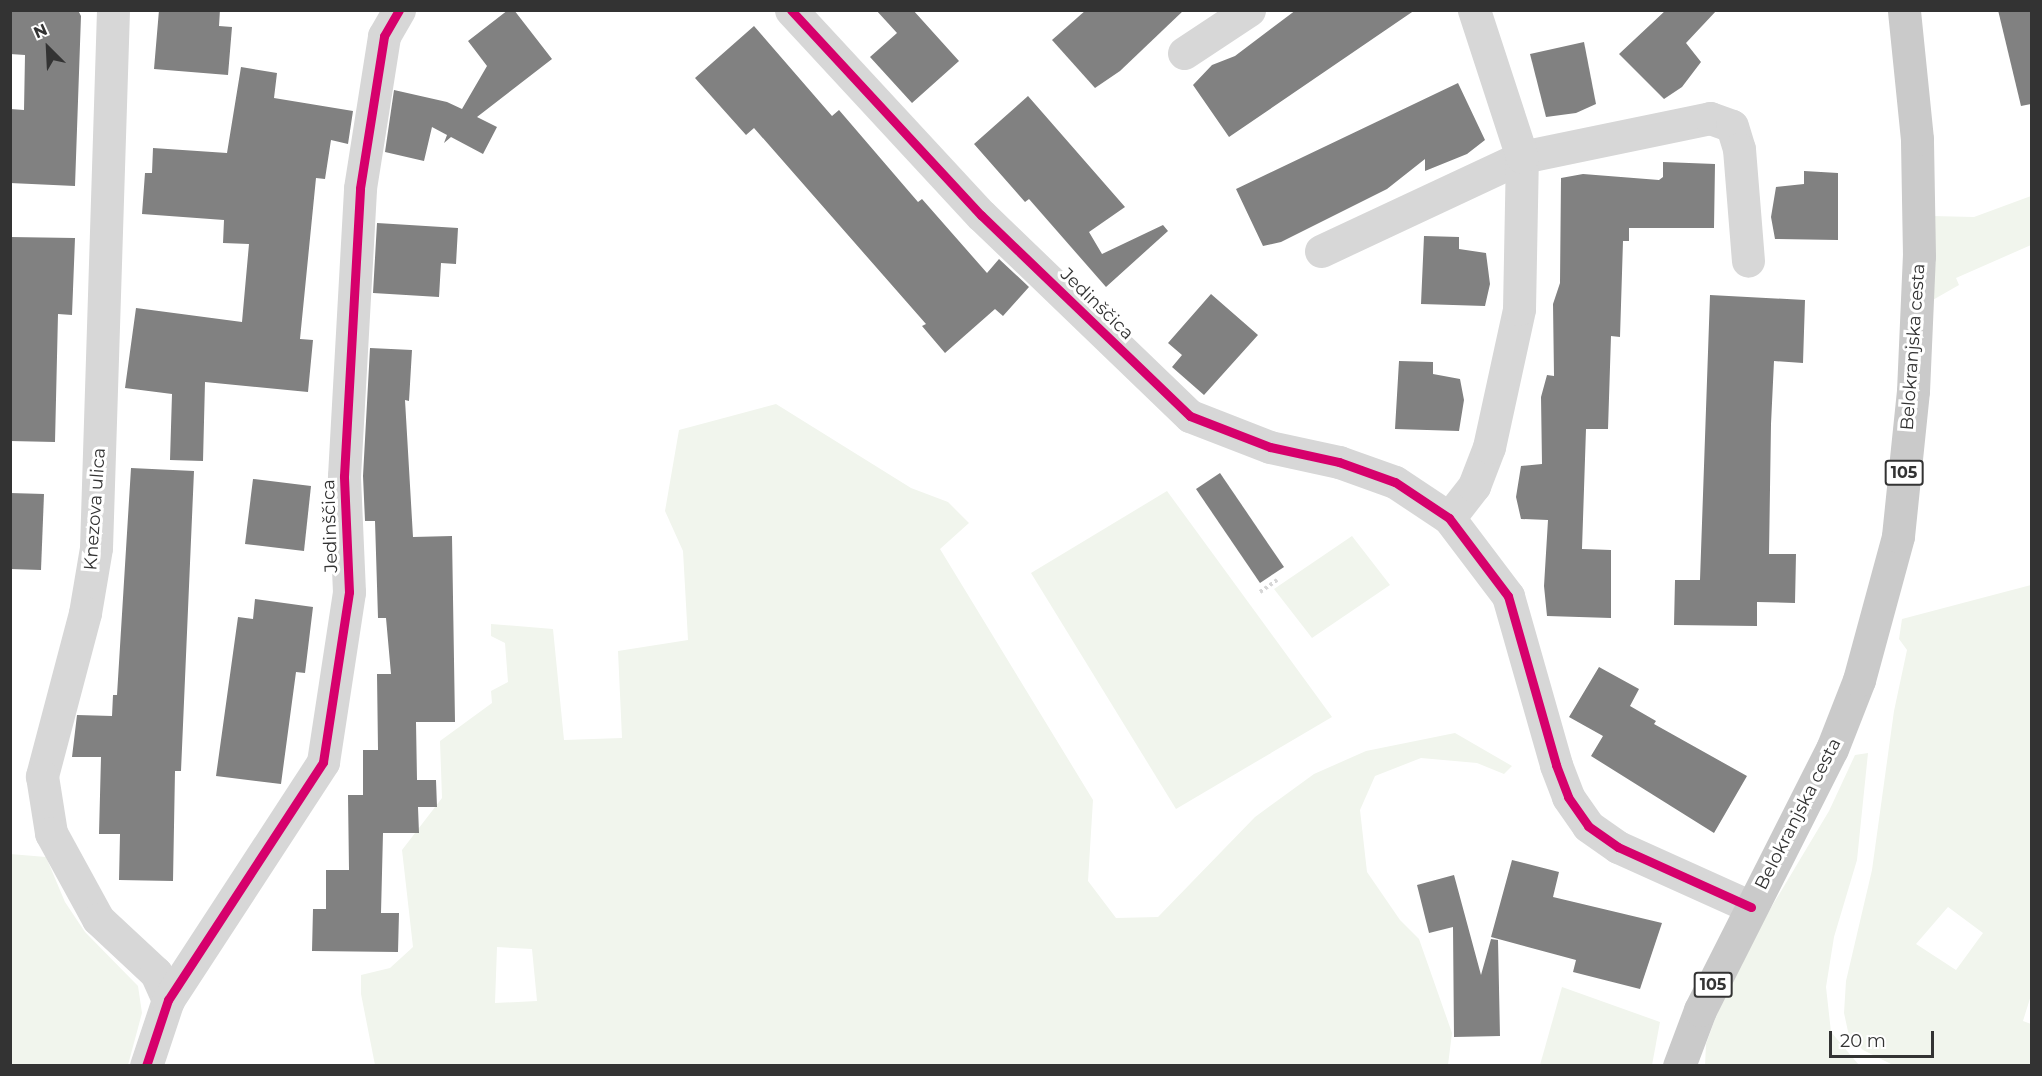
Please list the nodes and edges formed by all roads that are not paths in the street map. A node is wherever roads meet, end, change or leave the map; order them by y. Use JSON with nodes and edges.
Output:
{"nodes":[{"id":1,"x":113,"y":10,"type":"edge"},
{"id":2,"x":399,"y":10,"type":"edge"},
{"id":3,"x":791,"y":10,"type":"edge"},
{"id":4,"x":1249,"y":10,"type":"edge"},
{"id":5,"x":1474,"y":10,"type":"edge"},
{"id":6,"x":1904,"y":10,"type":"edge"},
{"id":7,"x":1184,"y":53,"type":"dead end"},
{"id":8,"x":1522,"y":157,"type":"junction"},
{"id":9,"x":1321,"y":251,"type":"dead end"},
{"id":10,"x":1748,"y":261,"type":"dead end"},
{"id":11,"x":1449,"y":518,"type":"junction"},
{"id":12,"x":1751,"y":907,"type":"junction"},
{"id":13,"x":168,"y":1000,"type":"junction"},
{"id":14,"x":146,"y":1065,"type":"edge"},
{"id":15,"x":1679,"y":1065,"type":"edge"}],
"edges":[{"from":1,"to":13,"type":"street","name":"Knezova ulica"},
{"from":2,"to":13,"type":"street","name":"Jedinščica"},
{"from":3,"to":11,"type":"street","name":"Jedinščica"},
{"from":4,"to":7,"type":"street"},
{"from":5,"to":8,"type":"street"},
{"from":6,"to":12,"type":"main road","name":"Belokranjska cesta","number":"105"},
{"from":8,"to":9,"type":"street"},
{"from":8,"to":10,"type":"street"},
{"from":8,"to":11,"type":"street"},
{"from":11,"to":12,"type":"street","name":"Jedinščica"},
{"from":12,"to":15,"type":"main road","number":"105"},
{"from":13,"to":14,"type":"street"}]}
